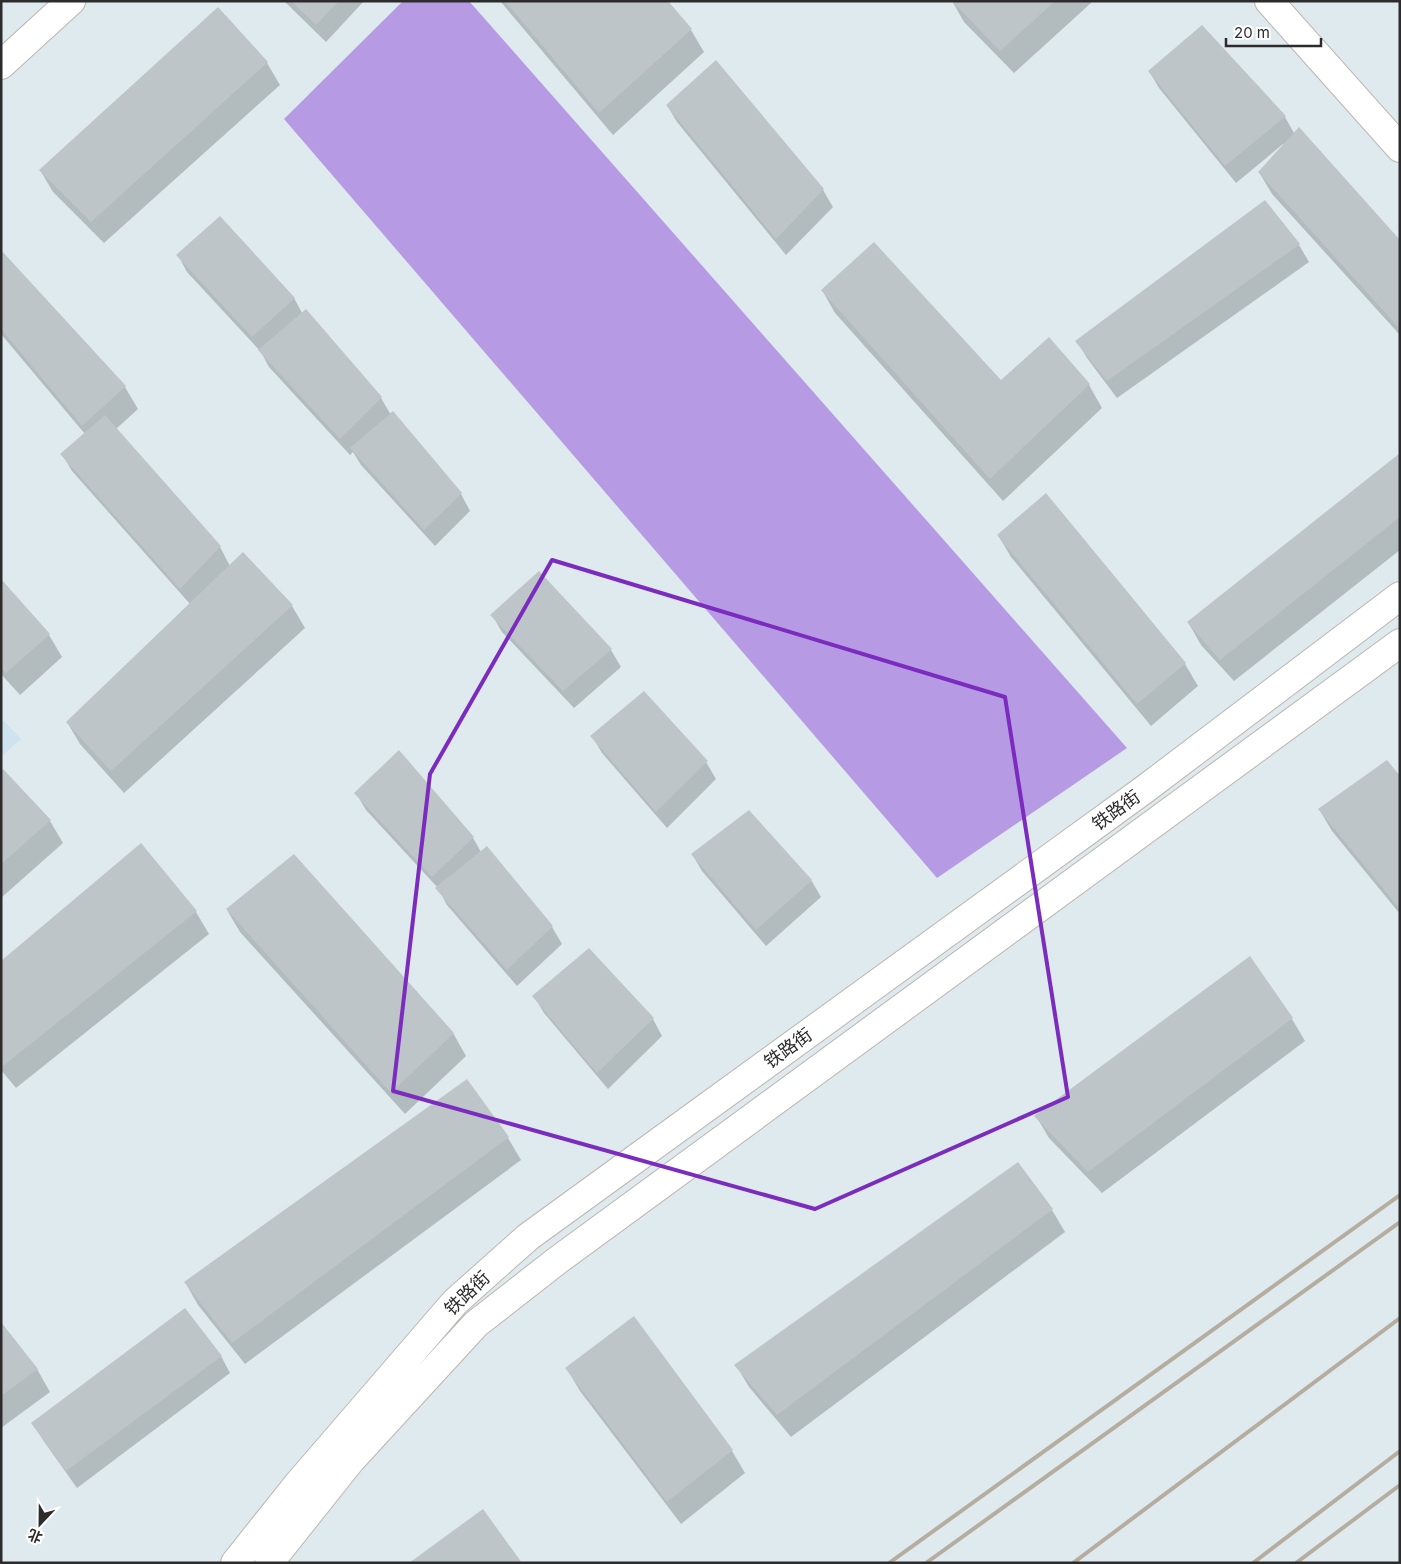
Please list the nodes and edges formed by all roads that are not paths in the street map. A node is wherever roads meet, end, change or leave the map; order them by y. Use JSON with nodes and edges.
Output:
{"nodes":[{"id":1,"x":71,"y":1,"type":"edge"},
{"id":2,"x":1269,"y":1,"type":"edge"},
{"id":3,"x":1,"y":65,"type":"edge"},
{"id":4,"x":1400,"y":148,"type":"edge"},
{"id":5,"x":1400,"y":596,"type":"edge"},
{"id":6,"x":1400,"y":643,"type":"edge"},
{"id":7,"x":234,"y":1563,"type":"edge"},
{"id":8,"x":269,"y":1563,"type":"edge"}],
"edges":[{"from":1,"to":3,"type":"main road"},
{"from":2,"to":4,"type":"main road"},
{"from":5,"to":7,"type":"main road","name":"铁路街"},
{"from":6,"to":8,"type":"main road","name":"铁路街"}]}
